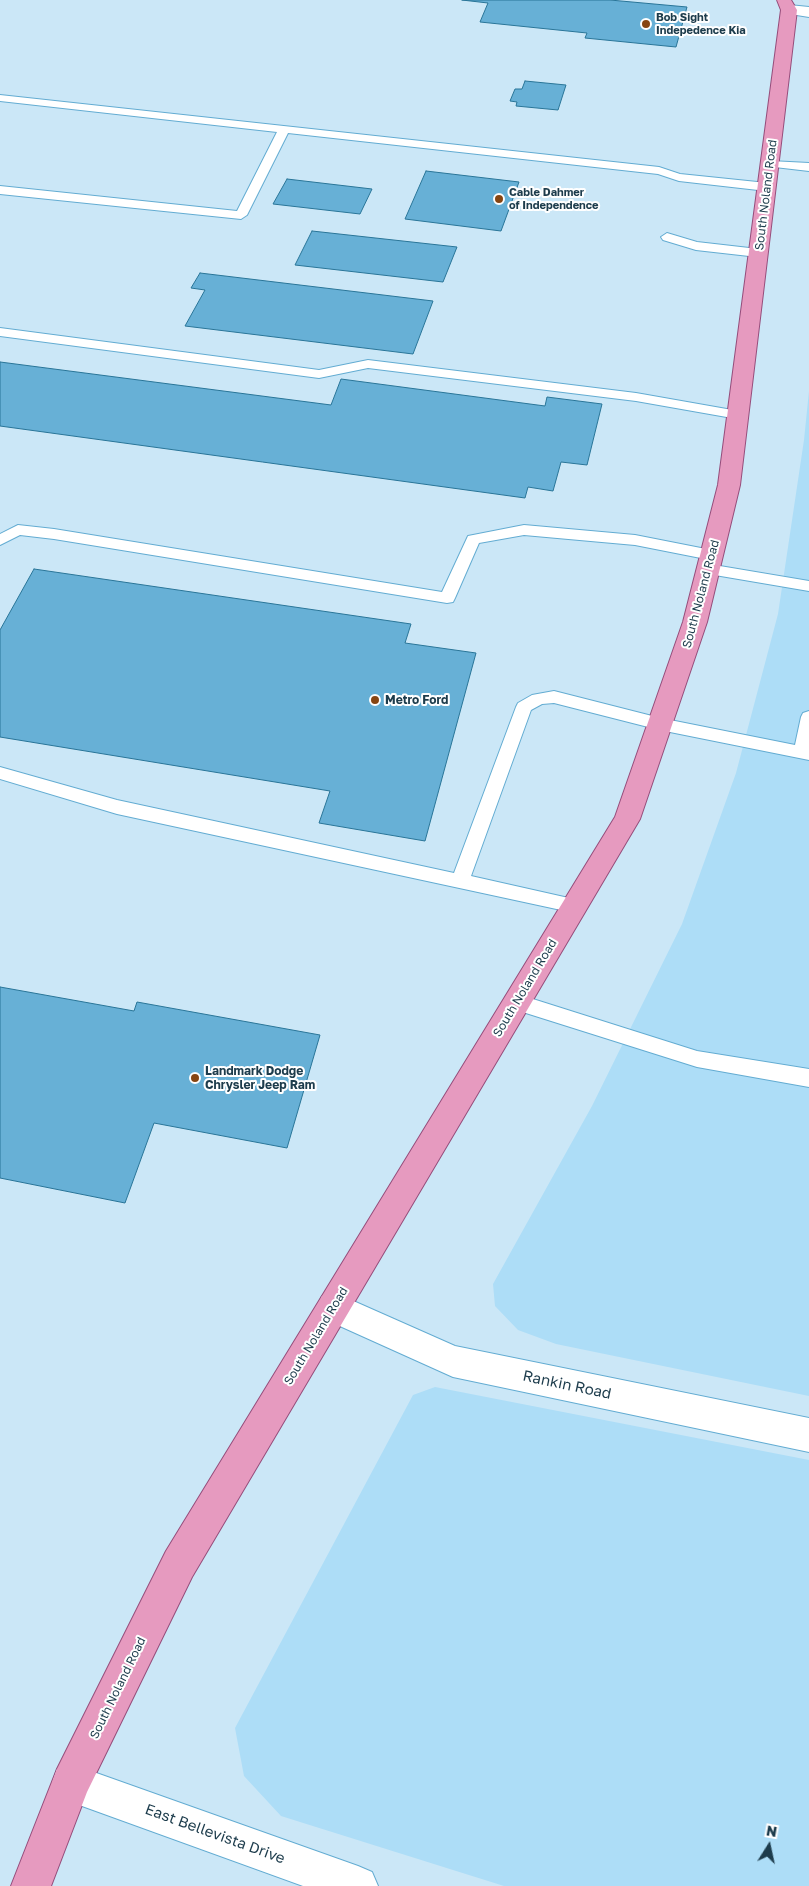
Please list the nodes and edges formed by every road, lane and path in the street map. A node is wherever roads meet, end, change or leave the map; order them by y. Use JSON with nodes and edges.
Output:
{"nodes":[{"id":1,"x":796,"y":5,"type":"edge"},
{"id":2,"x":0,"y":98,"type":"edge"},
{"id":3,"x":284,"y":129,"type":"junction"},
{"id":4,"x":809,"y":167,"type":"edge"},
{"id":5,"x":768,"y":175,"type":"junction"},
{"id":6,"x":0,"y":190,"type":"edge"},
{"id":7,"x":666,"y":237,"type":"dead end"},
{"id":8,"x":758,"y":253,"type":"junction"},
{"id":9,"x":0,"y":332,"type":"edge"},
{"id":10,"x":738,"y":415,"type":"junction"},
{"id":11,"x":0,"y":540,"type":"edge"},
{"id":12,"x":710,"y":562,"type":"junction"},
{"id":13,"x":809,"y":586,"type":"edge"},
{"id":14,"x":809,"y":717,"type":"edge"},
{"id":15,"x":660,"y":724,"type":"junction"},
{"id":16,"x":805,"y":754,"type":"edge"},
{"id":17,"x":0,"y":773,"type":"edge"},
{"id":18,"x":460,"y":882,"type":"junction"},
{"id":19,"x":575,"y":906,"type":"junction"},
{"id":20,"x":517,"y":1002,"type":"junction"},
{"id":21,"x":809,"y":1078,"type":"edge"},
{"id":22,"x":333,"y":1307,"type":"junction"},
{"id":23,"x":809,"y":1435,"type":"edge"},
{"id":24,"x":71,"y":1783,"type":"junction"},
{"id":25,"x":31,"y":1886,"type":"edge"},
{"id":26,"x":358,"y":1886,"type":"edge"}],
"edges":[{"from":1,"to":5,"type":"main road","name":"South Noland Road"},
{"from":2,"to":3,"type":"lane"},
{"from":3,"to":5,"type":"lane"},
{"from":3,"to":6,"type":"lane"},
{"from":4,"to":5,"type":"lane"},
{"from":5,"to":8,"type":"main road","name":"South Noland Road"},
{"from":7,"to":8,"type":"lane"},
{"from":8,"to":10,"type":"main road","name":"South Noland Road"},
{"from":9,"to":10,"type":"lane"},
{"from":10,"to":12,"type":"main road","name":"South Noland Road"},
{"from":11,"to":12,"type":"lane"},
{"from":12,"to":13,"type":"lane"},
{"from":12,"to":15,"type":"main road","name":"South Noland Road"},
{"from":14,"to":16,"type":"lane"},
{"from":15,"to":16,"type":"lane"},
{"from":15,"to":18,"type":"lane"},
{"from":15,"to":19,"type":"main road","name":"South Noland Road"},
{"from":17,"to":18,"type":"lane"},
{"from":18,"to":19,"type":"lane"},
{"from":19,"to":20,"type":"main road","name":"South Noland Road"},
{"from":20,"to":21,"type":"lane"},
{"from":20,"to":22,"type":"main road","name":"South Noland Road"},
{"from":22,"to":23,"type":"street","name":"Rankin Road"},
{"from":22,"to":24,"type":"main road","name":"South Noland Road"},
{"from":24,"to":25,"type":"main road","name":"South Noland Road"},
{"from":24,"to":26,"type":"street","name":"East Bellevista Drive"}]}
